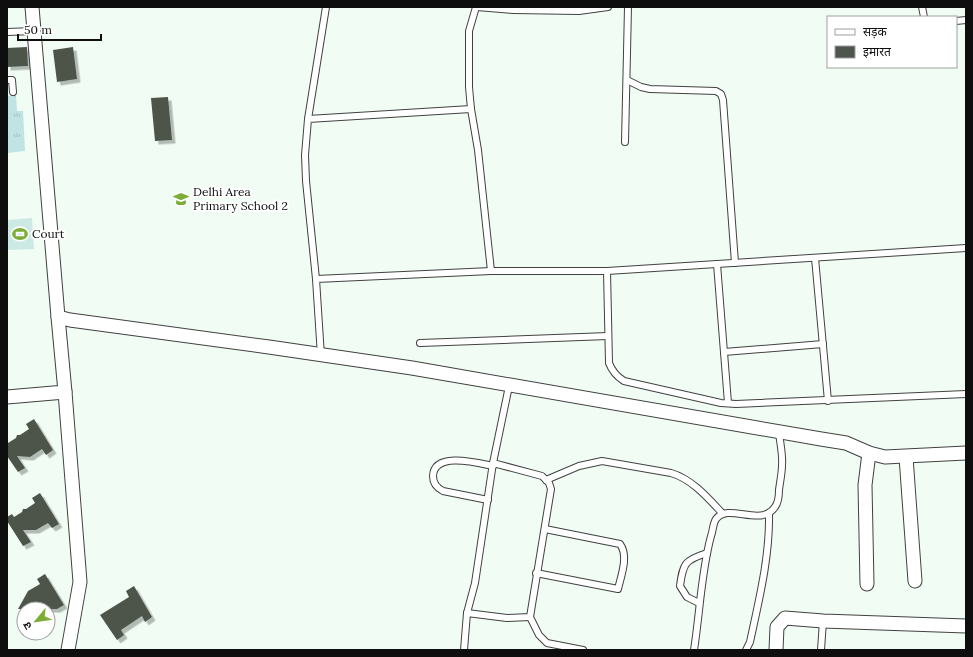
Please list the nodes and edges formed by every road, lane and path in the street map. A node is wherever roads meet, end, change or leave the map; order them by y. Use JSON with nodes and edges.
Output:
{"nodes":[{"id":1,"x":32,"y":7,"type":"edge"},
{"id":2,"x":326,"y":7,"type":"edge"},
{"id":3,"x":476,"y":7,"type":"edge"},
{"id":4,"x":608,"y":7,"type":"edge"},
{"id":5,"x":628,"y":7,"type":"edge"},
{"id":6,"x":34,"y":31,"type":"junction"},
{"id":7,"x":7,"y":32,"type":"edge"},
{"id":8,"x":7,"y":80,"type":"edge"},
{"id":9,"x":627,"y":80,"type":"junction"},
{"id":10,"x":13,"y":92,"type":"dead end"},
{"id":11,"x":471,"y":109,"type":"junction"},
{"id":12,"x":308,"y":119,"type":"junction"},
{"id":13,"x":625,"y":142,"type":"dead end"},
{"id":14,"x":966,"y":248,"type":"edge"},
{"id":15,"x":815,"y":258,"type":"junction"},
{"id":16,"x":735,"y":263,"type":"junction"},
{"id":17,"x":717,"y":264,"type":"junction"},
{"id":18,"x":491,"y":271,"type":"junction"},
{"id":19,"x":607,"y":271,"type":"junction"},
{"id":20,"x":316,"y":279,"type":"junction"},
{"id":21,"x":58,"y":317,"type":"junction"},
{"id":22,"x":608,"y":336,"type":"junction"},
{"id":23,"x":420,"y":343,"type":"dead end"},
{"id":24,"x":823,"y":344,"type":"junction"},
{"id":25,"x":724,"y":352,"type":"junction"},
{"id":26,"x":321,"y":356,"type":"junction"},
{"id":27,"x":509,"y":386,"type":"junction"},
{"id":28,"x":65,"y":392,"type":"junction"},
{"id":29,"x":966,"y":394,"type":"edge"},
{"id":30,"x":7,"y":397,"type":"edge"},
{"id":31,"x":828,"y":401,"type":"junction"},
{"id":32,"x":728,"y":403,"type":"junction"},
{"id":33,"x":779,"y":432,"type":"junction"},
{"id":34,"x":869,"y":453,"type":"junction"},
{"id":35,"x":966,"y":453,"type":"edge"},
{"id":36,"x":906,"y":457,"type":"junction"},
{"id":37,"x":493,"y":464,"type":"junction"},
{"id":38,"x":546,"y":480,"type":"junction"},
{"id":39,"x":488,"y":500,"type":"junction"},
{"id":40,"x":769,"y":513,"type":"junction"},
{"id":41,"x":722,"y":514,"type":"junction"},
{"id":42,"x":545,"y":529,"type":"junction"},
{"id":43,"x":706,"y":553,"type":"junction"},
{"id":44,"x":536,"y":573,"type":"junction"},
{"id":45,"x":915,"y":581,"type":"dead end"},
{"id":46,"x":867,"y":584,"type":"dead end"},
{"id":47,"x":700,"y":603,"type":"junction"},
{"id":48,"x":467,"y":613,"type":"junction"},
{"id":49,"x":530,"y":617,"type":"junction"},
{"id":50,"x":823,"y":621,"type":"junction"},
{"id":51,"x":966,"y":626,"type":"edge"},
{"id":52,"x":68,"y":650,"type":"edge"},
{"id":53,"x":464,"y":650,"type":"edge"},
{"id":54,"x":583,"y":650,"type":"edge"},
{"id":55,"x":694,"y":650,"type":"edge"},
{"id":56,"x":746,"y":650,"type":"edge"},
{"id":57,"x":776,"y":650,"type":"edge"},
{"id":58,"x":821,"y":650,"type":"edge"}],
"edges":[{"from":1,"to":6,"type":"street"},
{"from":2,"to":12,"type":"lane"},
{"from":3,"to":4,"type":"lane"},
{"from":3,"to":11,"type":"lane"},
{"from":5,"to":9,"type":"lane"},
{"from":6,"to":7,"type":"lane"},
{"from":6,"to":21,"type":"street"},
{"from":8,"to":10,"type":"lane"},
{"from":9,"to":13,"type":"lane"},
{"from":9,"to":16,"type":"lane"},
{"from":11,"to":12,"type":"lane"},
{"from":11,"to":18,"type":"lane"},
{"from":12,"to":20,"type":"lane"},
{"from":14,"to":15,"type":"lane"},
{"from":15,"to":16,"type":"lane"},
{"from":15,"to":24,"type":"lane"},
{"from":16,"to":17,"type":"lane"},
{"from":17,"to":19,"type":"lane"},
{"from":17,"to":25,"type":"lane"},
{"from":18,"to":19,"type":"lane"},
{"from":18,"to":20,"type":"lane"},
{"from":19,"to":22,"type":"lane"},
{"from":20,"to":26,"type":"lane"},
{"from":21,"to":26,"type":"street"},
{"from":21,"to":28,"type":"street"},
{"from":22,"to":23,"type":"lane"},
{"from":22,"to":32,"type":"lane"},
{"from":24,"to":25,"type":"lane"},
{"from":24,"to":31,"type":"lane"},
{"from":25,"to":32,"type":"lane"},
{"from":26,"to":27,"type":"street"},
{"from":27,"to":33,"type":"street"},
{"from":27,"to":37,"type":"lane"},
{"from":28,"to":30,"type":"street"},
{"from":28,"to":52,"type":"street"},
{"from":29,"to":31,"type":"lane"},
{"from":31,"to":32,"type":"lane"},
{"from":33,"to":34,"type":"street"},
{"from":33,"to":40,"type":"lane"},
{"from":34,"to":36,"type":"street"},
{"from":34,"to":46,"type":"street"},
{"from":35,"to":36,"type":"street"},
{"from":36,"to":45,"type":"street"},
{"from":37,"to":38,"type":"lane"},
{"from":37,"to":39,"type":"lane"},
{"from":37,"to":39,"type":"lane"},
{"from":38,"to":41,"type":"lane"},
{"from":38,"to":42,"type":"lane"},
{"from":39,"to":48,"type":"lane"},
{"from":40,"to":41,"type":"lane"},
{"from":40,"to":56,"type":"lane"},
{"from":41,"to":43,"type":"lane"},
{"from":42,"to":44,"type":"lane"},
{"from":42,"to":44,"type":"lane"},
{"from":43,"to":47,"type":"lane"},
{"from":43,"to":47,"type":"lane"},
{"from":44,"to":49,"type":"lane"},
{"from":47,"to":55,"type":"lane"},
{"from":48,"to":49,"type":"lane"},
{"from":48,"to":53,"type":"lane"},
{"from":49,"to":54,"type":"lane"},
{"from":50,"to":51,"type":"street"},
{"from":50,"to":57,"type":"street"},
{"from":50,"to":58,"type":"lane"}]}
